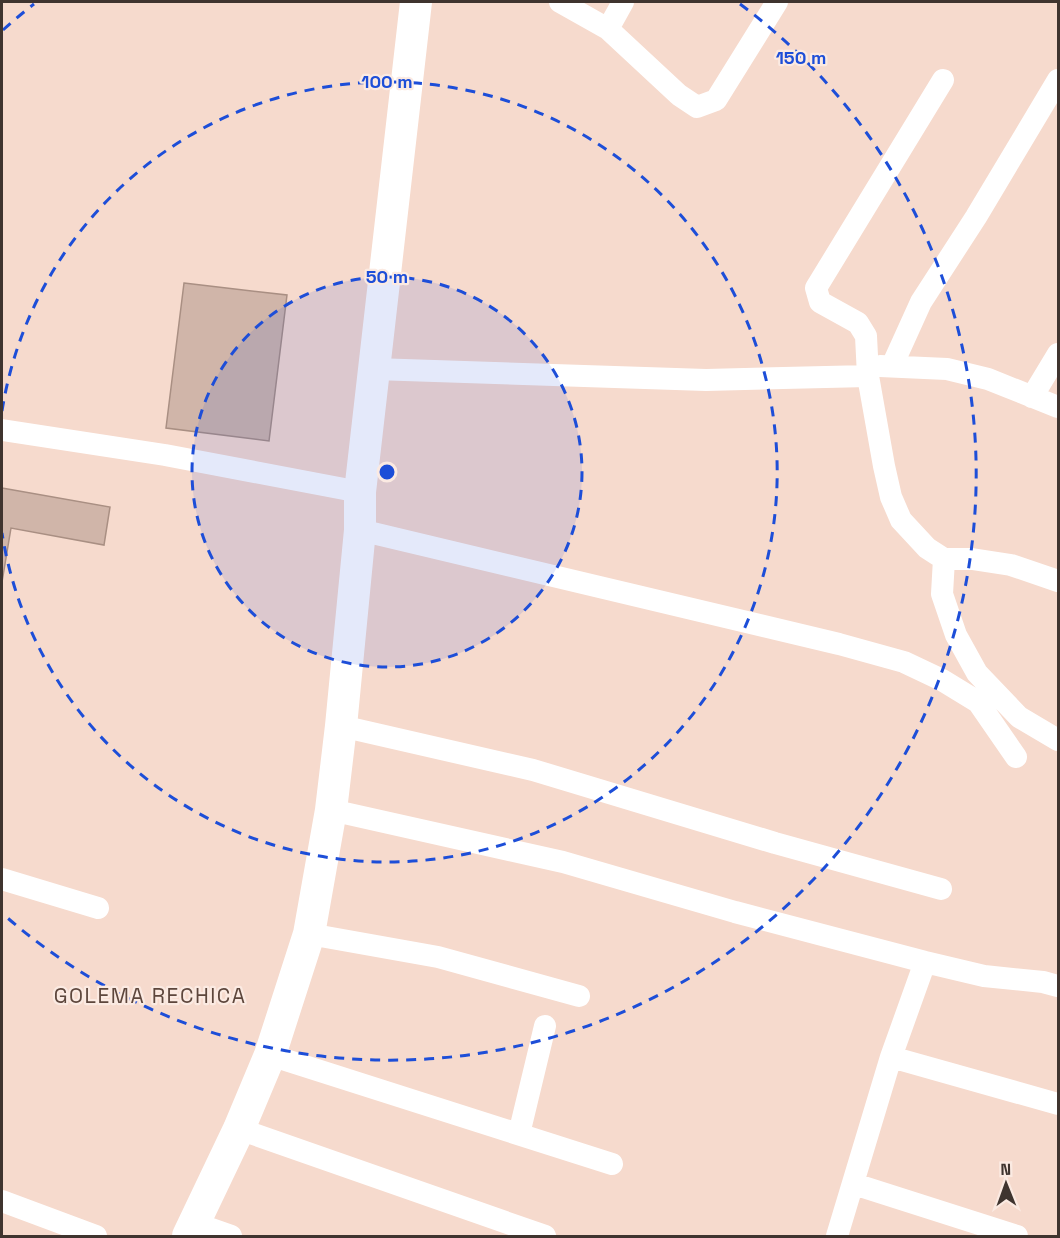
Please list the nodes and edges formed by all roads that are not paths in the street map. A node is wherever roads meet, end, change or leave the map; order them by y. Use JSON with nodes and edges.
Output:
{"nodes":[{"id":1,"x":416,"y":2,"type":"edge"},
{"id":2,"x":560,"y":2,"type":"edge"},
{"id":3,"x":623,"y":2,"type":"edge"},
{"id":4,"x":777,"y":2,"type":"edge"},
{"id":5,"x":608,"y":29,"type":"junction"},
{"id":6,"x":943,"y":80,"type":"dead end"},
{"id":7,"x":1059,"y":80,"type":"edge"},
{"id":8,"x":1059,"y":354,"type":"edge"},
{"id":9,"x":892,"y":366,"type":"junction"},
{"id":10,"x":374,"y":369,"type":"junction"},
{"id":11,"x":867,"y":370,"type":"junction"},
{"id":12,"x":1032,"y":396,"type":"junction"},
{"id":13,"x":1059,"y":407,"type":"edge"},
{"id":14,"x":2,"y":430,"type":"edge"},
{"id":15,"x":360,"y":492,"type":"junction"},
{"id":16,"x":360,"y":530,"type":"junction"},
{"id":17,"x":944,"y":559,"type":"junction"},
{"id":18,"x":1059,"y":581,"type":"edge"},
{"id":19,"x":341,"y":726,"type":"junction"},
{"id":20,"x":1059,"y":740,"type":"edge"},
{"id":21,"x":1016,"y":757,"type":"dead end"},
{"id":22,"x":331,"y":810,"type":"junction"},
{"id":23,"x":2,"y":882,"type":"edge"},
{"id":24,"x":941,"y":889,"type":"dead end"},
{"id":25,"x":98,"y":908,"type":"dead end"},
{"id":26,"x":309,"y":934,"type":"junction"},
{"id":27,"x":925,"y":962,"type":"junction"},
{"id":28,"x":1059,"y":986,"type":"edge"},
{"id":29,"x":579,"y":996,"type":"dead end"},
{"id":30,"x":545,"y":1026,"type":"dead end"},
{"id":31,"x":270,"y":1055,"type":"junction"},
{"id":32,"x":891,"y":1057,"type":"junction"},
{"id":33,"x":1059,"y":1104,"type":"edge"},
{"id":34,"x":239,"y":1129,"type":"junction"},
{"id":35,"x":519,"y":1134,"type":"junction"},
{"id":36,"x":612,"y":1164,"type":"dead end"},
{"id":37,"x":854,"y":1184,"type":"junction"},
{"id":38,"x":2,"y":1201,"type":"edge"},
{"id":39,"x":191,"y":1230,"type":"edge"},
{"id":40,"x":96,"y":1236,"type":"edge"},
{"id":41,"x":231,"y":1236,"type":"edge"},
{"id":42,"x":545,"y":1236,"type":"edge"},
{"id":43,"x":837,"y":1236,"type":"edge"},
{"id":44,"x":1017,"y":1236,"type":"edge"}],
"edges":[{"from":1,"to":10,"type":"main road"},
{"from":2,"to":5,"type":"street"},
{"from":3,"to":5,"type":"street"},
{"from":4,"to":5,"type":"street"},
{"from":6,"to":11,"type":"street"},
{"from":7,"to":9,"type":"street"},
{"from":8,"to":12,"type":"street"},
{"from":9,"to":11,"type":"street"},
{"from":9,"to":12,"type":"street"},
{"from":10,"to":11,"type":"street"},
{"from":10,"to":15,"type":"main road"},
{"from":11,"to":17,"type":"street"},
{"from":12,"to":13,"type":"street"},
{"from":14,"to":15,"type":"street"},
{"from":15,"to":16,"type":"main road"},
{"from":16,"to":19,"type":"main road"},
{"from":16,"to":21,"type":"street"},
{"from":17,"to":18,"type":"street"},
{"from":17,"to":20,"type":"street"},
{"from":19,"to":22,"type":"main road"},
{"from":19,"to":24,"type":"street"},
{"from":22,"to":26,"type":"main road"},
{"from":22,"to":27,"type":"street"},
{"from":23,"to":25,"type":"street"},
{"from":26,"to":29,"type":"street"},
{"from":26,"to":31,"type":"main road"},
{"from":27,"to":28,"type":"street"},
{"from":27,"to":32,"type":"street"},
{"from":30,"to":35,"type":"street"},
{"from":31,"to":34,"type":"main road"},
{"from":31,"to":35,"type":"street"},
{"from":32,"to":33,"type":"street"},
{"from":32,"to":37,"type":"street"},
{"from":34,"to":39,"type":"main road"},
{"from":34,"to":42,"type":"street"},
{"from":35,"to":36,"type":"street"},
{"from":37,"to":43,"type":"street"},
{"from":37,"to":44,"type":"street"},
{"from":38,"to":40,"type":"street"},
{"from":39,"to":41,"type":"street"}]}
